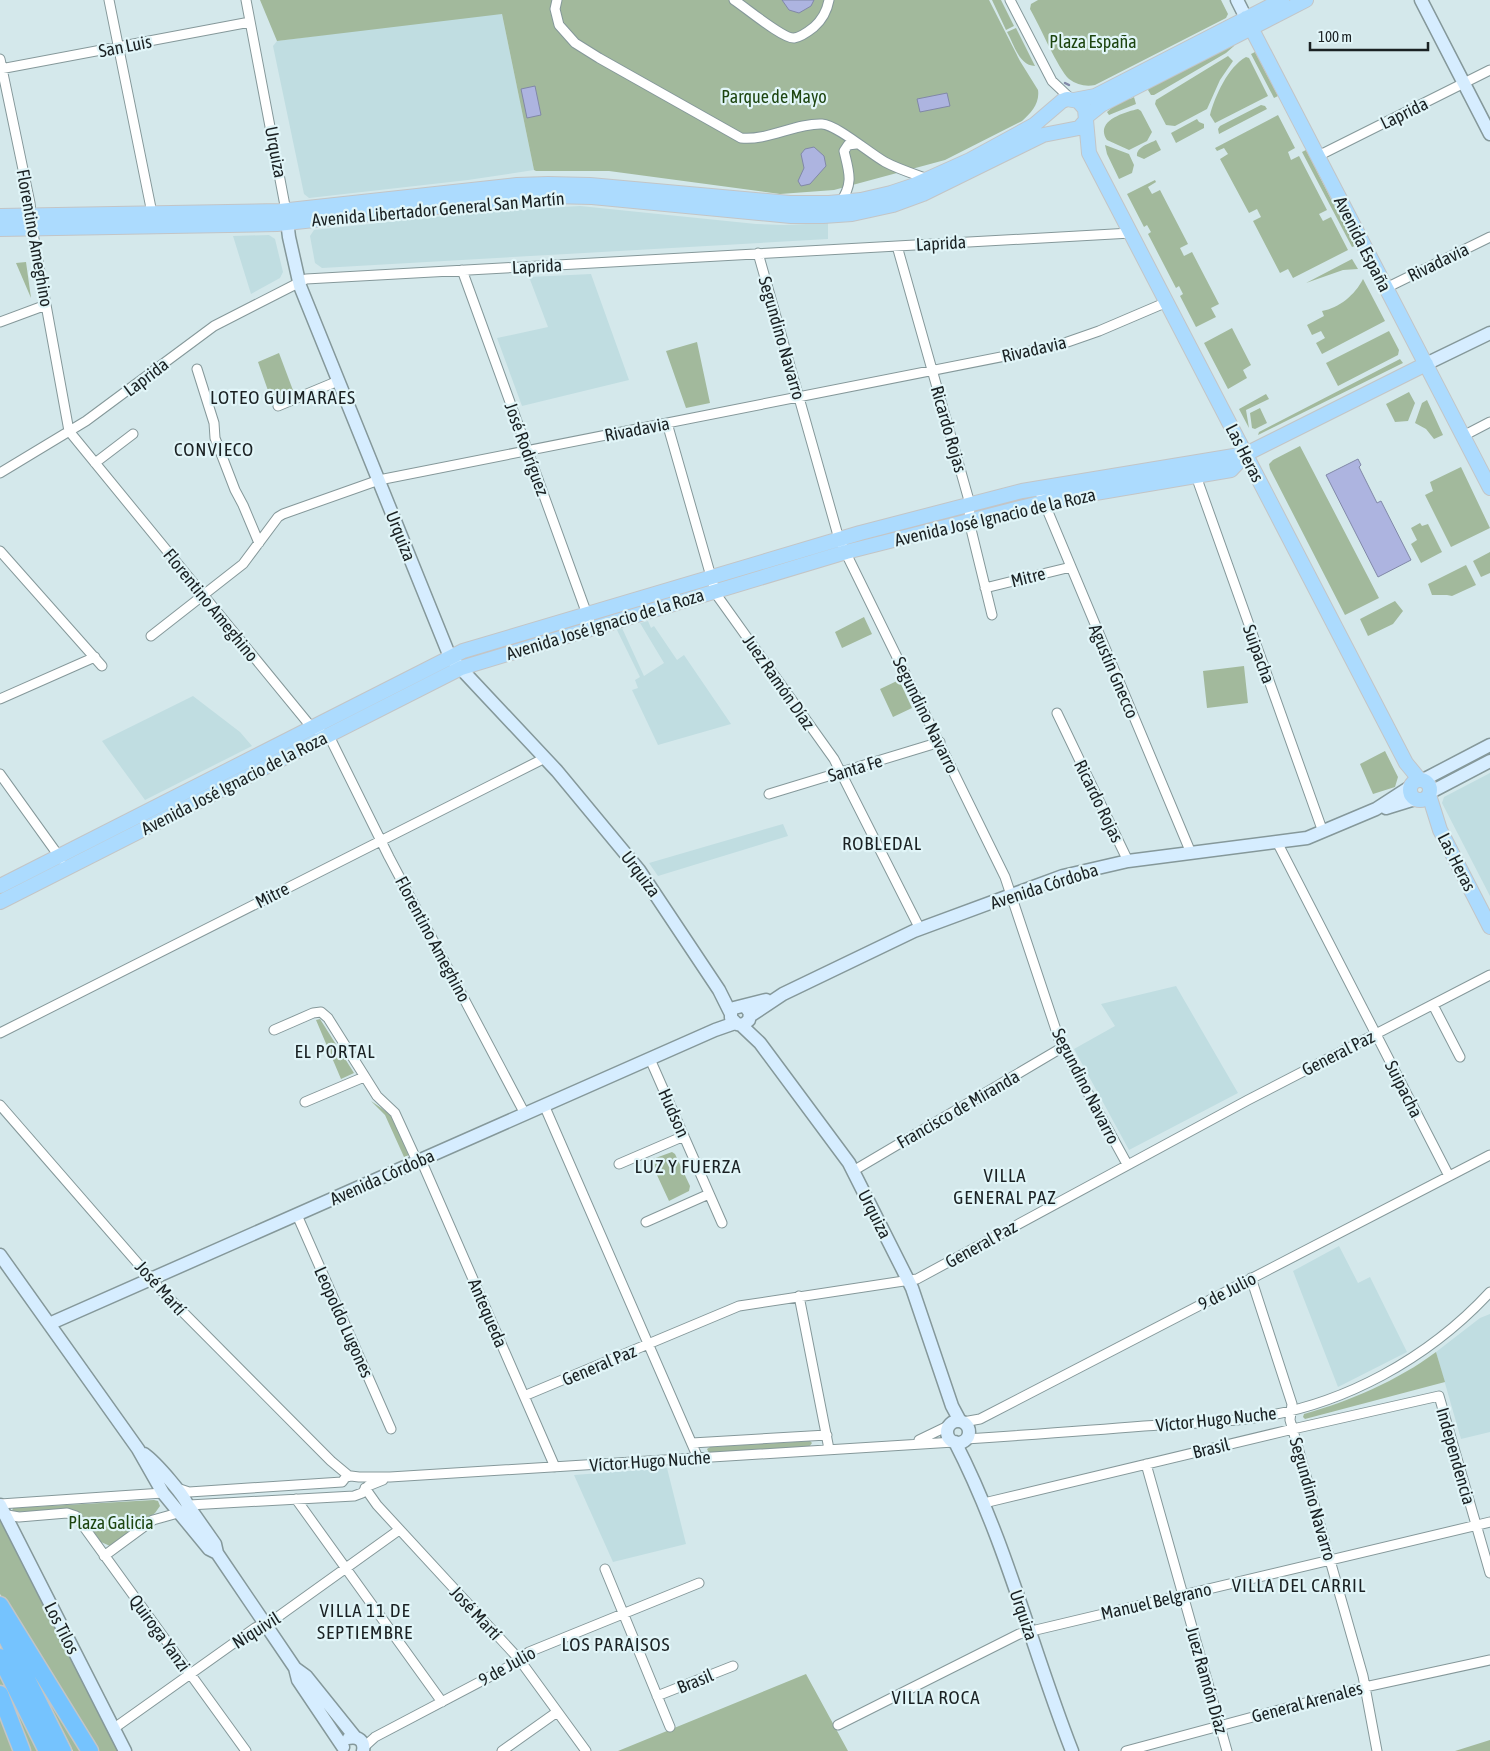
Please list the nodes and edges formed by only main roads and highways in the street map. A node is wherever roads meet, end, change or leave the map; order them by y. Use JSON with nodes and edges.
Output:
{"nodes":[{"id":1,"x":1237,"y":0,"type":"edge"},
{"id":2,"x":1282,"y":0,"type":"edge"},
{"id":3,"x":1306,"y":0,"type":"edge"},
{"id":4,"x":1420,"y":0,"type":"edge"},
{"id":5,"x":1248,"y":23,"type":"junction"},
{"id":6,"x":1073,"y":99,"type":"junction"},
{"id":7,"x":1058,"y":105,"type":"junction"},
{"id":8,"x":1086,"y":118,"type":"junction"},
{"id":9,"x":1068,"y":130,"type":"junction"},
{"id":10,"x":1490,"y":134,"type":"edge"},
{"id":11,"x":0,"y":216,"type":"edge"},
{"id":12,"x":287,"y":217,"type":"junction"},
{"id":13,"x":32,"y":222,"type":"junction"},
{"id":14,"x":0,"y":229,"type":"edge"},
{"id":15,"x":1490,"y":333,"type":"edge"},
{"id":16,"x":1426,"y":364,"type":"junction"},
{"id":17,"x":1246,"y":454,"type":"junction"},
{"id":18,"x":1490,"y":488,"type":"edge"},
{"id":19,"x":1022,"y":491,"type":"junction"},
{"id":20,"x":968,"y":521,"type":"junction"},
{"id":21,"x":839,"y":539,"type":"junction"},
{"id":22,"x":787,"y":570,"type":"junction"},
{"id":23,"x":713,"y":584,"type":"junction"},
{"id":24,"x":517,"y":635,"type":"junction"},
{"id":25,"x":451,"y":658,"type":"junction"},
{"id":26,"x":461,"y":668,"type":"junction"},
{"id":27,"x":1490,"y":745,"type":"edge"},
{"id":28,"x":1490,"y":761,"type":"edge"},
{"id":29,"x":1421,"y":789,"type":"junction"},
{"id":30,"x":0,"y":886,"type":"edge"},
{"id":31,"x":0,"y":902,"type":"edge"},
{"id":32,"x":1490,"y":927,"type":"edge"},
{"id":33,"x":740,"y":1016,"type":"junction"},
{"id":34,"x":0,"y":1256,"type":"edge"},
{"id":35,"x":49,"y":1324,"type":"junction"},
{"id":36,"x":955,"y":1423,"type":"junction"},
{"id":37,"x":960,"y":1441,"type":"junction"},
{"id":38,"x":138,"y":1449,"type":"junction"},
{"id":39,"x":174,"y":1486,"type":"junction"},
{"id":40,"x":162,"y":1492,"type":"junction"},
{"id":41,"x":183,"y":1506,"type":"junction"},
{"id":42,"x":1,"y":1509,"type":"edge"},
{"id":43,"x":0,"y":1605,"type":"edge"},
{"id":44,"x":0,"y":1625,"type":"edge"},
{"id":45,"x":0,"y":1657,"type":"edge"},
{"id":46,"x":295,"y":1668,"type":"junction"},
{"id":47,"x":0,"y":1694,"type":"edge"},
{"id":48,"x":362,"y":1746,"type":"edge"},
{"id":49,"x":342,"y":1749,"type":"edge"},
{"id":50,"x":22,"y":1751,"type":"edge"},
{"id":51,"x":47,"y":1751,"type":"edge"},
{"id":52,"x":64,"y":1751,"type":"edge"},
{"id":53,"x":90,"y":1751,"type":"edge"},
{"id":54,"x":125,"y":1751,"type":"edge"},
{"id":55,"x":1072,"y":1751,"type":"edge"}],
"edges":[{"from":1,"to":5,"type":"main road","name":"Avenida España"},
{"from":2,"to":5,"type":"main road"},
{"from":3,"to":5,"type":"main road"},
{"from":4,"to":10,"type":"main road"},
{"from":5,"to":6,"type":"main road"},
{"from":5,"to":8,"type":"main road"},
{"from":5,"to":16,"type":"main road","name":"Avenida España"},
{"from":6,"to":7,"type":"main road"},
{"from":6,"to":8,"type":"main road"},
{"from":7,"to":9,"type":"main road"},
{"from":7,"to":12,"type":"main road","name":"Avenida Libertador General San Martín"},
{"from":8,"to":9,"type":"main road"},
{"from":8,"to":17,"type":"main road","name":"Las Heras"},
{"from":9,"to":12,"type":"main road","name":"Avenida Libertador General San Martín"},
{"from":11,"to":13,"type":"main road","name":"Avenida Libertador General San Martín"},
{"from":12,"to":13,"type":"main road","name":"Avenida Libertador General San Martín"},
{"from":12,"to":25,"type":"main road","name":"Urquiza"},
{"from":13,"to":14,"type":"main road","name":"Avenida Libertador General San Martín"},
{"from":15,"to":16,"type":"main road","name":"Avenida José Ignacio de la Roza"},
{"from":16,"to":17,"type":"main road","name":"Avenida José Ignacio de la Roza"},
{"from":16,"to":18,"type":"main road","name":"Avenida España"},
{"from":17,"to":19,"type":"main road","name":"Avenida José Ignacio de la Roza"},
{"from":17,"to":20,"type":"main road","name":"Avenida José Ignacio de la Roza"},
{"from":17,"to":29,"type":"main road","name":"Las Heras"},
{"from":19,"to":20,"type":"main road"},
{"from":19,"to":21,"type":"main road","name":"Avenida José Ignacio de la Roza"},
{"from":20,"to":22,"type":"main road","name":"Avenida José Ignacio de la Roza"},
{"from":21,"to":22,"type":"main road"},
{"from":21,"to":23,"type":"main road","name":"Avenida José Ignacio de la Roza"},
{"from":22,"to":23,"type":"main road","name":"Avenida José Ignacio de la Roza"},
{"from":23,"to":24,"type":"main road","name":"Avenida José Ignacio de la Roza"},
{"from":23,"to":26,"type":"main road","name":"Avenida José Ignacio de la Roza"},
{"from":24,"to":25,"type":"main road","name":"Avenida José Ignacio de la Roza"},
{"from":24,"to":26,"type":"main road"},
{"from":25,"to":26,"type":"main road","name":"Urquiza"},
{"from":25,"to":30,"type":"main road","name":"Avenida José Ignacio de la Roza"},
{"from":26,"to":31,"type":"main road","name":"Avenida José Ignacio de la Roza"},
{"from":26,"to":33,"type":"main road","name":"Urquiza"},
{"from":27,"to":29,"type":"main road","name":"Avenida Córdoba"},
{"from":28,"to":29,"type":"main road","name":"Avenida Córdoba"},
{"from":29,"to":32,"type":"main road","name":"Las Heras"},
{"from":29,"to":33,"type":"main road","name":"Avenida Córdoba"},
{"from":33,"to":35,"type":"main road","name":"Avenida Córdoba"},
{"from":33,"to":36,"type":"main road","name":"Urquiza"},
{"from":34,"to":35,"type":"main road"},
{"from":35,"to":38,"type":"main road"},
{"from":36,"to":37,"type":"main road"},
{"from":36,"to":37,"type":"main road"},
{"from":37,"to":55,"type":"main road","name":"Urquiza"},
{"from":38,"to":39,"type":"main road"},
{"from":38,"to":40,"type":"main road"},
{"from":39,"to":40,"type":"main road"},
{"from":39,"to":41,"type":"main road"},
{"from":40,"to":41,"type":"main road"},
{"from":41,"to":46,"type":"main road"},
{"from":42,"to":54,"type":"main road","name":"Los Tilos"},
{"from":43,"to":53,"type":"highway"},
{"from":44,"to":52,"type":"highway"},
{"from":45,"to":51,"type":"highway"},
{"from":46,"to":48,"type":"main road"},
{"from":46,"to":49,"type":"main road"},
{"from":47,"to":50,"type":"highway"},
{"from":48,"to":49,"type":"main road"}]}
